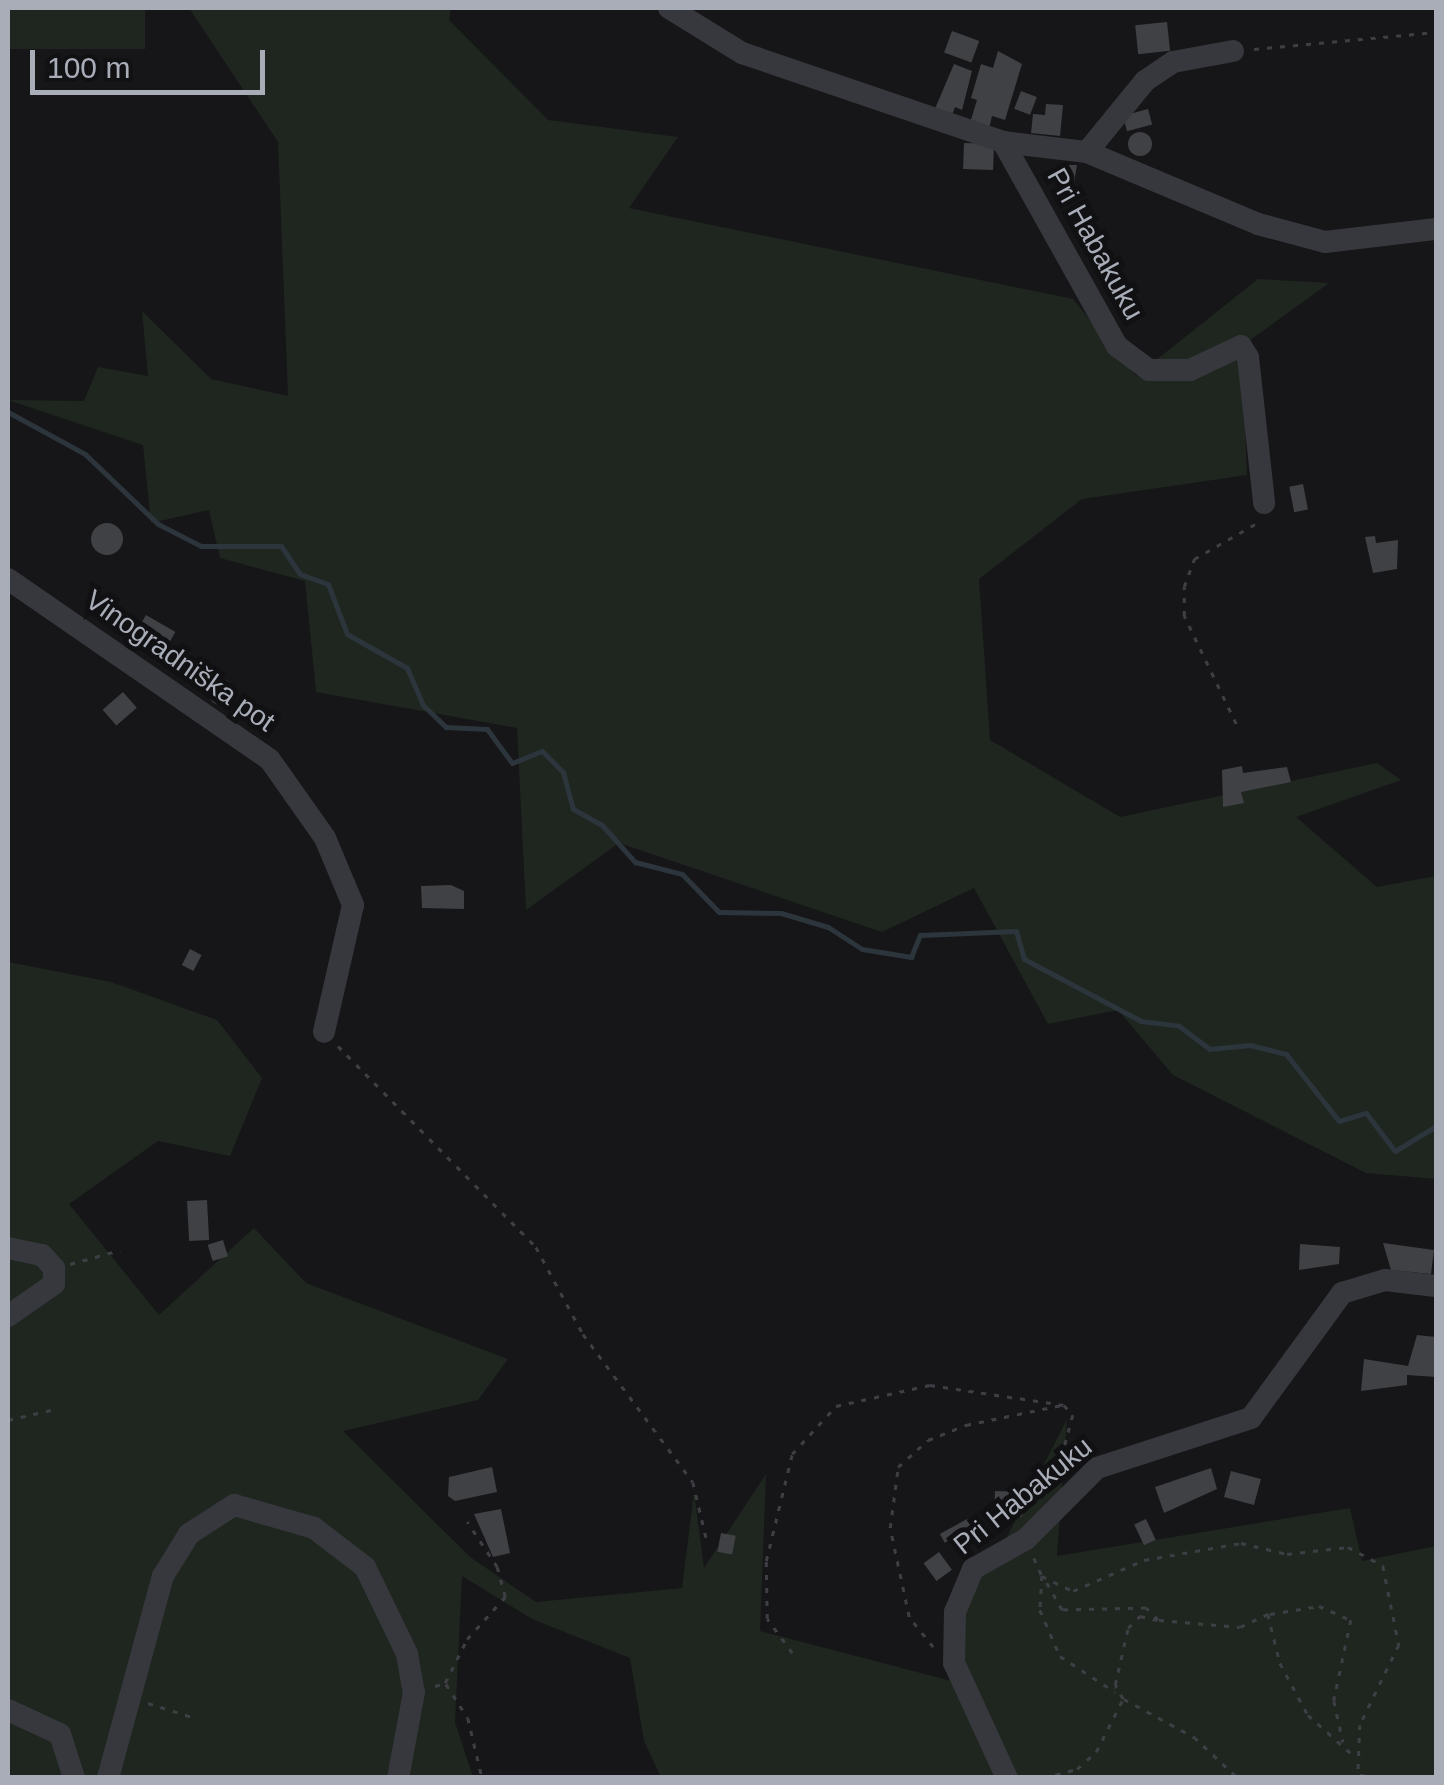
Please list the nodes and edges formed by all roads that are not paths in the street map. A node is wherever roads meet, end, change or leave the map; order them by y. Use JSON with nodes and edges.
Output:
{"nodes":[{"id":1,"x":670,"y":8,"type":"edge"},
{"id":2,"x":1233,"y":50,"type":"road end"},
{"id":3,"x":1003,"y":142,"type":"junction"},
{"id":4,"x":1087,"y":152,"type":"junction"},
{"id":5,"x":1436,"y":228,"type":"edge"},
{"id":6,"x":1264,"y":503,"type":"road end"},
{"id":7,"x":8,"y":579,"type":"edge"},
{"id":8,"x":324,"y":1032,"type":"road end"},
{"id":9,"x":8,"y":1248,"type":"edge"},
{"id":10,"x":1436,"y":1286,"type":"edge"},
{"id":11,"x":8,"y":1316,"type":"edge"},
{"id":12,"x":8,"y":1710,"type":"edge"},
{"id":13,"x":74,"y":1778,"type":"edge"},
{"id":14,"x":108,"y":1778,"type":"edge"},
{"id":15,"x":398,"y":1778,"type":"edge"},
{"id":16,"x":1007,"y":1778,"type":"edge"}],
"edges":[{"from":1,"to":3,"type":"street","name":"Pri Habakuku"},
{"from":2,"to":4,"type":"street","name":"Pri Habakuku"},
{"from":3,"to":4,"type":"street","name":"Pri Habakuku"},
{"from":3,"to":6,"type":"street","name":"Pri Habakuku"},
{"from":4,"to":5,"type":"street","name":"Pri Habakuku"},
{"from":7,"to":8,"type":"street","name":"Vinogradniška pot"},
{"from":9,"to":11,"type":"street"},
{"from":10,"to":16,"type":"street","name":"Pri Habakuku"},
{"from":12,"to":13,"type":"street"},
{"from":14,"to":15,"type":"street"}]}
